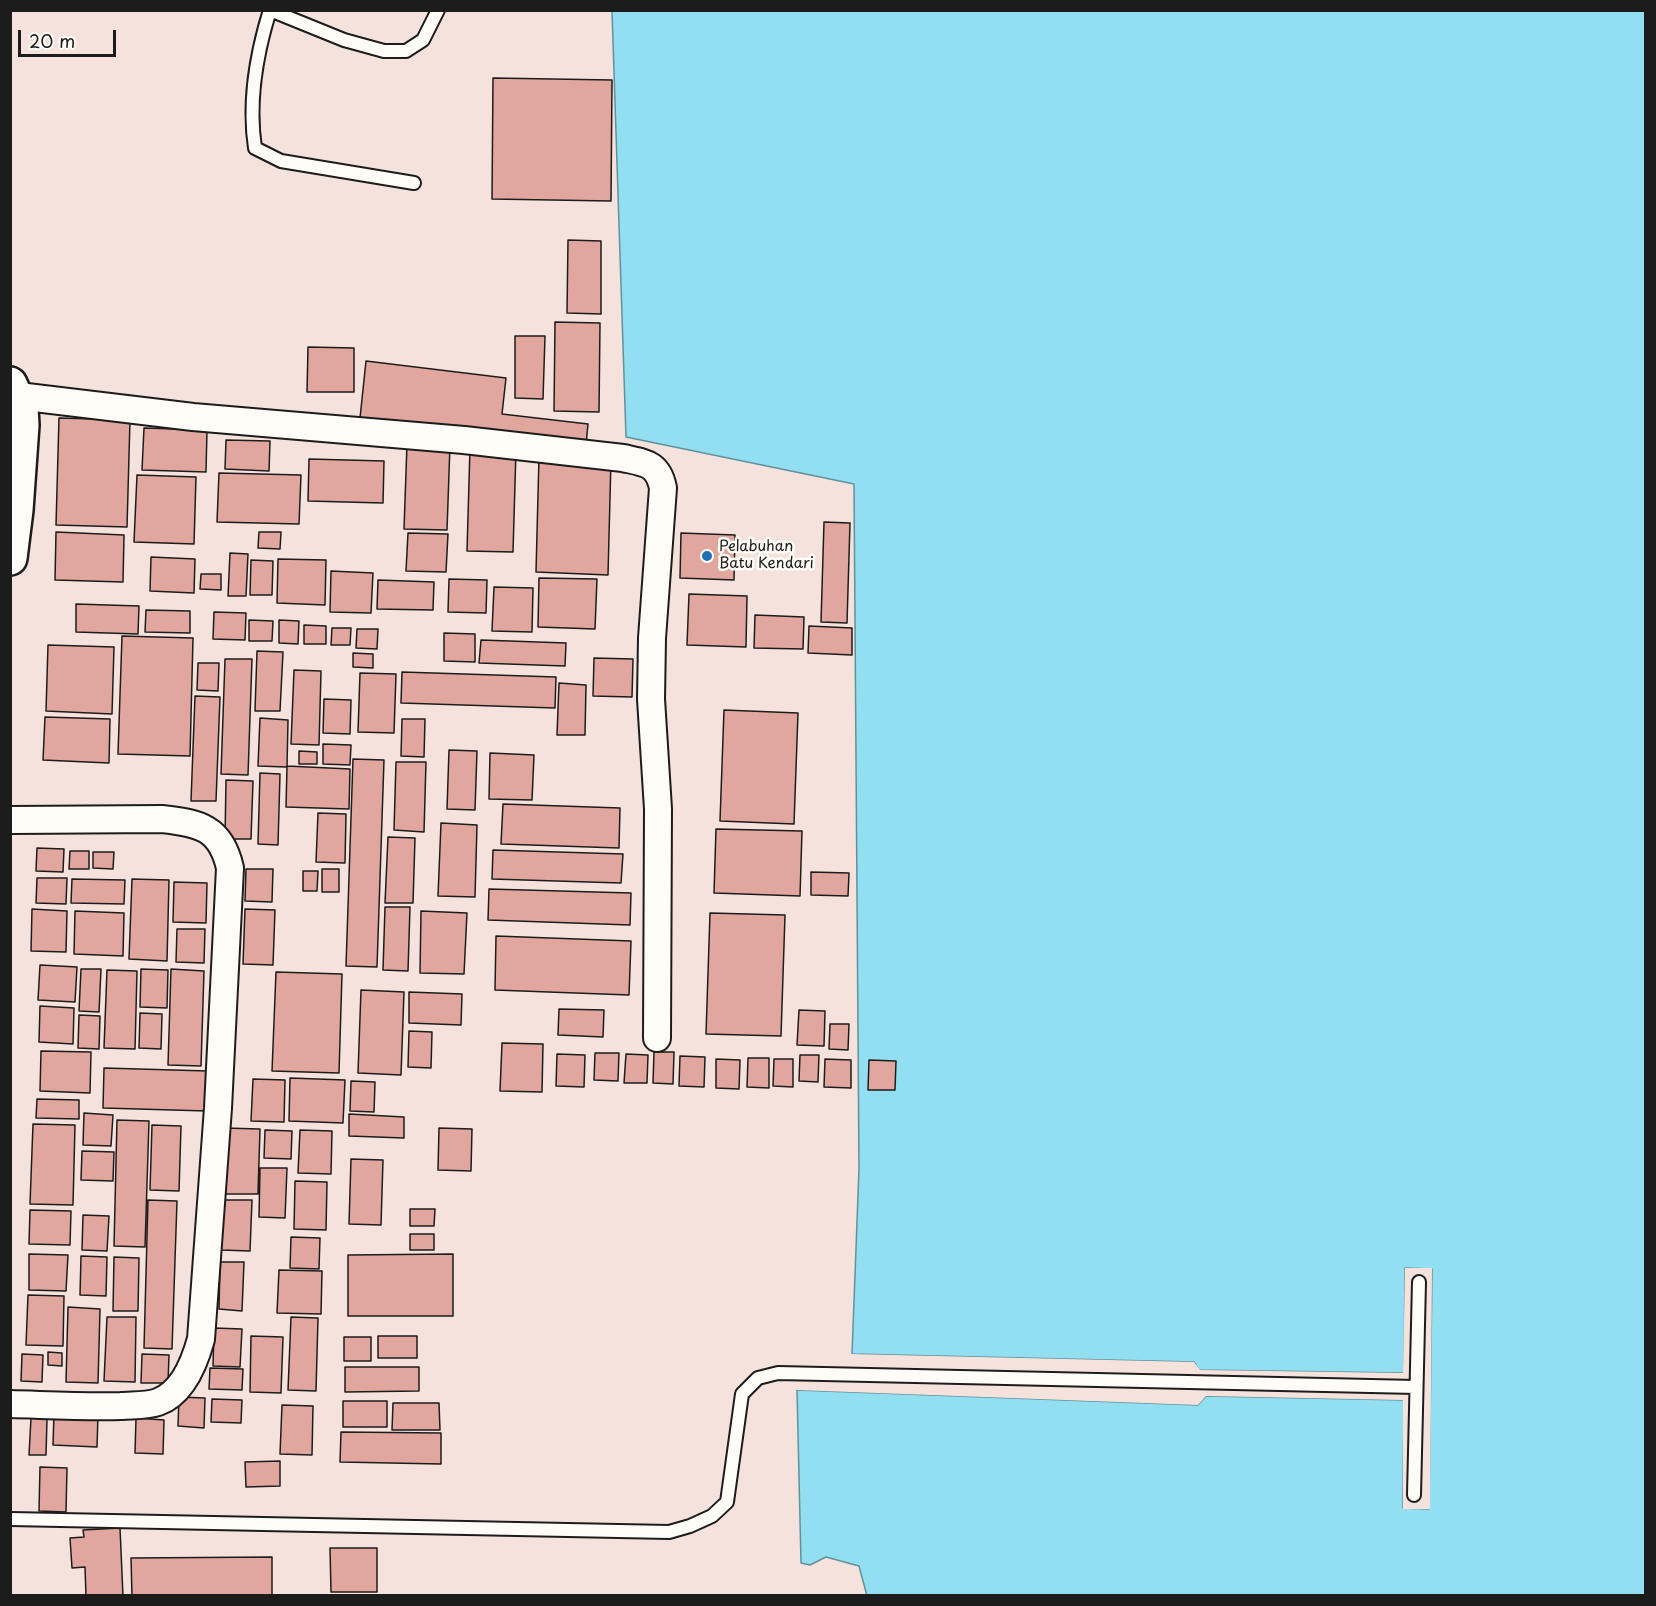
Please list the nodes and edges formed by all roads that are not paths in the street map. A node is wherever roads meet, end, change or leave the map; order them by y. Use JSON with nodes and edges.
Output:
{"nodes":[{"id":1,"x":270,"y":10,"type":"edge"},
{"id":2,"x":438,"y":10,"type":"edge"},
{"id":3,"x":414,"y":183,"type":"dead end"},
{"id":4,"x":12,"y":391,"type":"edge"},
{"id":5,"x":10,"y":558,"type":"edge"},
{"id":6,"x":10,"y":820,"type":"edge"},
{"id":7,"x":657,"y":1038,"type":"dead end"},
{"id":8,"x":1419,"y":1282,"type":"dead end"},
{"id":9,"x":1416,"y":1387,"type":"junction"},
{"id":10,"x":10,"y":1404,"type":"edge"},
{"id":11,"x":1414,"y":1495,"type":"dead end"},
{"id":12,"x":10,"y":1518,"type":"edge"}],
"edges":[{"from":1,"to":2,"type":"lane"},
{"from":1,"to":3,"type":"lane"},
{"from":4,"to":5,"type":"main road"},
{"from":4,"to":7,"type":"street"},
{"from":6,"to":10,"type":"street"},
{"from":8,"to":9,"type":"lane"},
{"from":9,"to":11,"type":"lane"},
{"from":9,"to":12,"type":"lane"}]}
